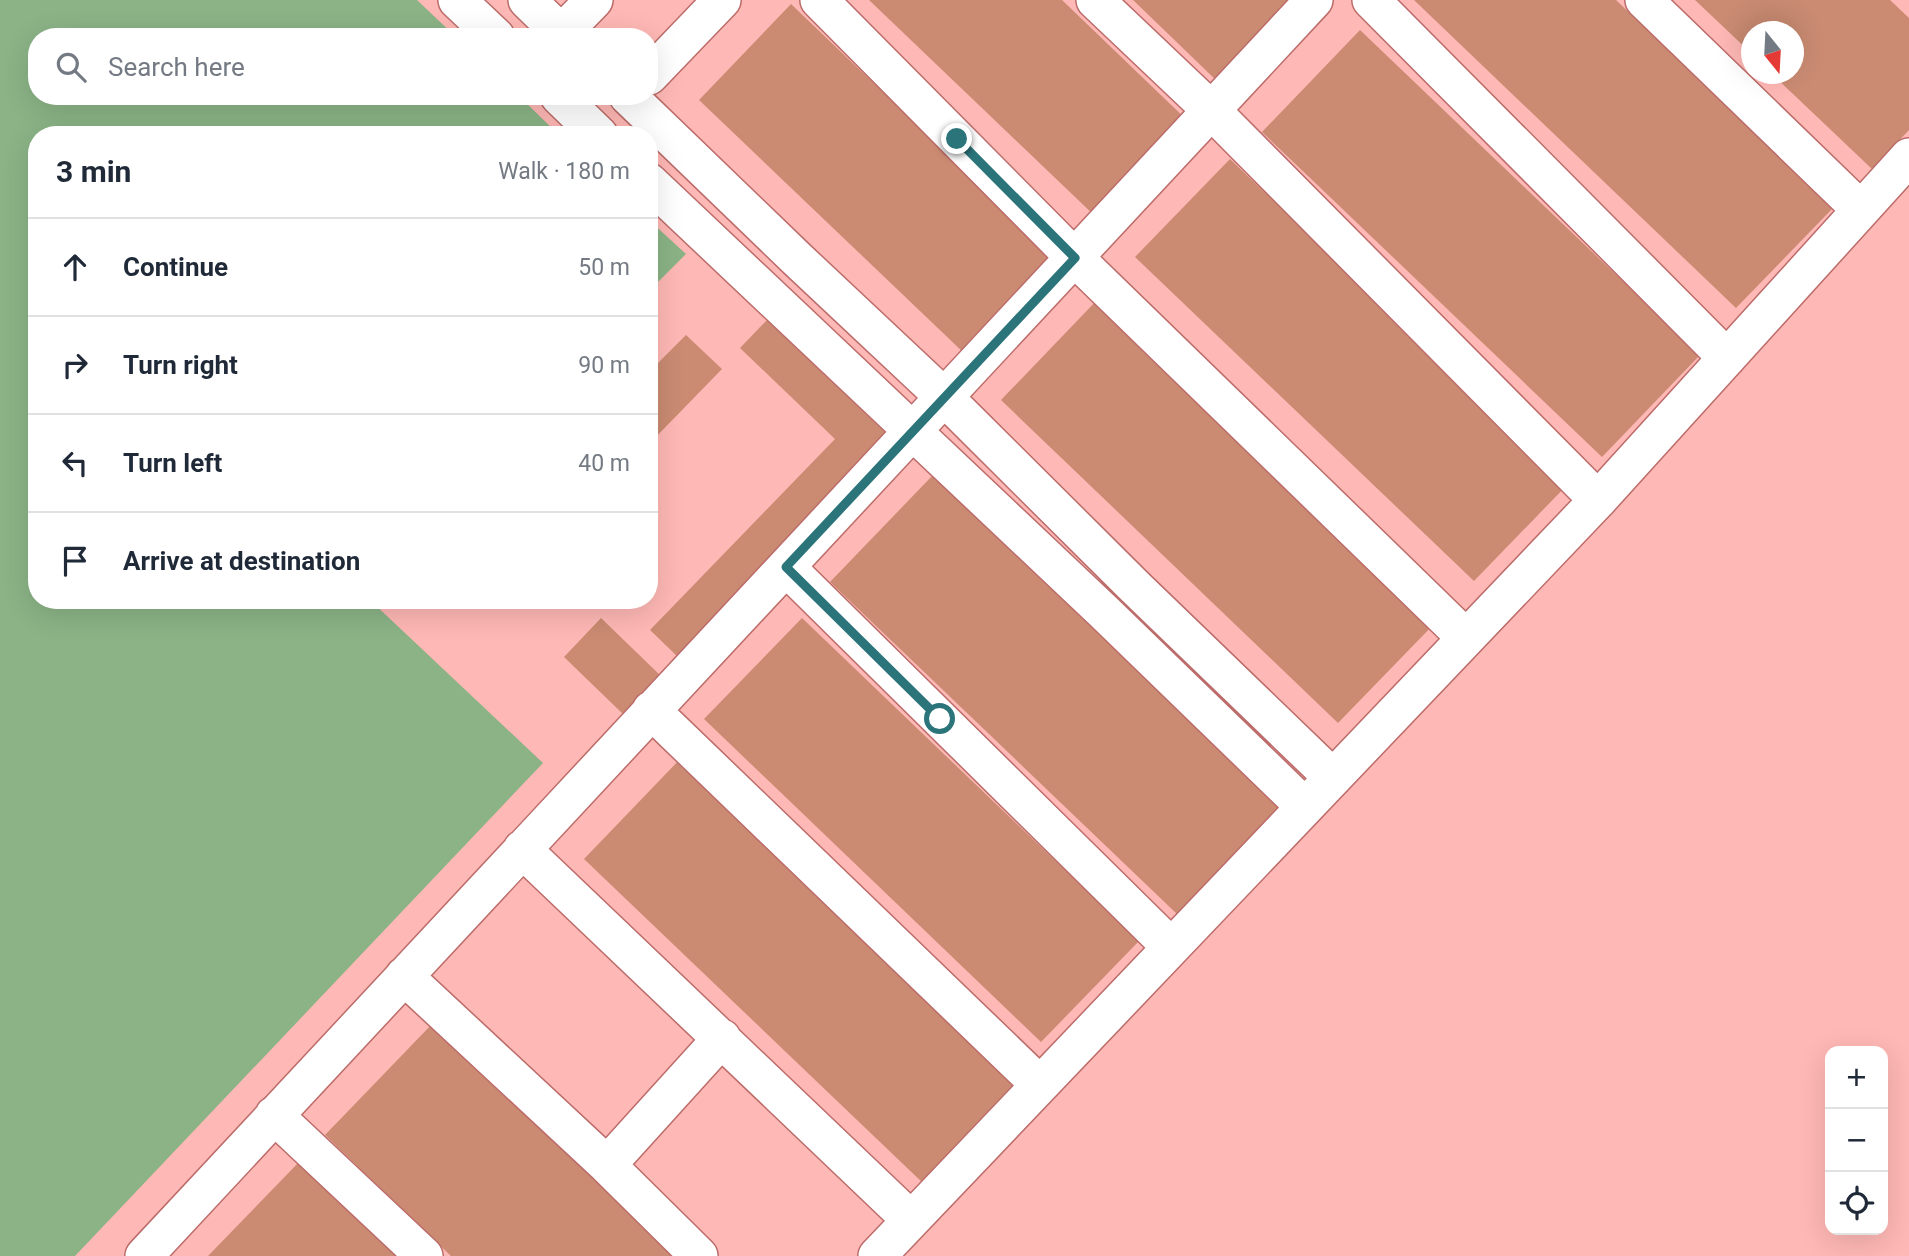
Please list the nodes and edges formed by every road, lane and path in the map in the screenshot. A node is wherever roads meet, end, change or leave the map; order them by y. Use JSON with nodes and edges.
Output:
{"nodes":[{"id":1,"x":457,"y":0,"type":"edge"},
{"id":2,"x":527,"y":0,"type":"edge"},
{"id":3,"x":594,"y":0,"type":"edge"},
{"id":4,"x":722,"y":0,"type":"edge"},
{"id":5,"x":819,"y":0,"type":"edge"},
{"id":6,"x":1095,"y":0,"type":"edge"},
{"id":7,"x":1314,"y":0,"type":"edge"},
{"id":8,"x":1371,"y":0,"type":"edge"},
{"id":9,"x":1644,"y":0,"type":"edge"},
{"id":10,"x":487,"y":28,"type":"edge"},
{"id":11,"x":554,"y":28,"type":"edge"},
{"id":12,"x":569,"y":28,"type":"edge"},
{"id":13,"x":658,"y":67,"type":"edge"},
{"id":14,"x":568,"y":105,"type":"edge"},
{"id":15,"x":647,"y":105,"type":"edge"},
{"id":16,"x":1212,"y":111,"type":"junction"},
{"id":17,"x":590,"y":126,"type":"edge"},
{"id":18,"x":1909,"y":157,"type":"edge"},
{"id":19,"x":658,"y":191,"type":"edge"},
{"id":20,"x":1861,"y":209,"type":"junction"},
{"id":21,"x":1075,"y":258,"type":"junction"},
{"id":22,"x":797,"y":259,"type":"junction"},
{"id":23,"x":766,"y":293,"type":"junction"},
{"id":24,"x":1727,"y":358,"type":"junction"},
{"id":25,"x":944,"y":397,"type":"junction"},
{"id":26,"x":912,"y":431,"type":"junction"},
{"id":27,"x":1598,"y":500,"type":"junction"},
{"id":28,"x":786,"y":567,"type":"junction"},
{"id":29,"x":1135,"y":587,"type":"junction"},
{"id":30,"x":1104,"y":612,"type":"junction"},
{"id":31,"x":1466,"y":638,"type":"junction"},
{"id":32,"x":651,"y":710,"type":"junction"},
{"id":33,"x":1333,"y":778,"type":"junction"},
{"id":34,"x":1305,"y":807,"type":"junction"},
{"id":35,"x":522,"y":849,"type":"junction"},
{"id":36,"x":1171,"y":947,"type":"junction"},
{"id":37,"x":404,"y":976,"type":"junction"},
{"id":38,"x":722,"y":1038,"type":"junction"},
{"id":39,"x":1040,"y":1085,"type":"junction"},
{"id":40,"x":274,"y":1115,"type":"junction"},
{"id":41,"x":607,"y":1165,"type":"junction"},
{"id":42,"x":911,"y":1220,"type":"junction"},
{"id":43,"x":146,"y":1255,"type":"edge"},
{"id":44,"x":424,"y":1256,"type":"edge"},
{"id":45,"x":699,"y":1256,"type":"edge"},
{"id":46,"x":877,"y":1256,"type":"edge"}],
"edges":[{"from":1,"to":10,"type":"street"},
{"from":2,"to":11,"type":"street"},
{"from":3,"to":12,"type":"street"},
{"from":4,"to":13,"type":"street"},
{"from":5,"to":21,"type":"street"},
{"from":6,"to":16,"type":"street"},
{"from":7,"to":16,"type":"street"},
{"from":8,"to":24,"type":"street"},
{"from":9,"to":20,"type":"street"},
{"from":14,"to":17,"type":"street"},
{"from":15,"to":22,"type":"street"},
{"from":16,"to":21,"type":"street"},
{"from":16,"to":27,"type":"street"},
{"from":18,"to":20,"type":"street"},
{"from":19,"to":23,"type":"street"},
{"from":20,"to":24,"type":"street"},
{"from":21,"to":25,"type":"street"},
{"from":21,"to":31,"type":"street"},
{"from":22,"to":23,"type":"street"},
{"from":22,"to":25,"type":"street"},
{"from":23,"to":26,"type":"street"},
{"from":24,"to":27,"type":"street"},
{"from":25,"to":26,"type":"street"},
{"from":25,"to":29,"type":"street"},
{"from":26,"to":28,"type":"street"},
{"from":26,"to":30,"type":"street"},
{"from":27,"to":31,"type":"street"},
{"from":28,"to":32,"type":"street"},
{"from":28,"to":36,"type":"street"},
{"from":29,"to":30,"type":"street"},
{"from":29,"to":33,"type":"street"},
{"from":30,"to":34,"type":"street"},
{"from":31,"to":33,"type":"street"},
{"from":32,"to":35,"type":"street"},
{"from":32,"to":39,"type":"street"},
{"from":33,"to":34,"type":"street"},
{"from":34,"to":36,"type":"street"},
{"from":35,"to":37,"type":"street"},
{"from":35,"to":38,"type":"street"},
{"from":36,"to":39,"type":"street"},
{"from":37,"to":40,"type":"street"},
{"from":37,"to":41,"type":"street"},
{"from":38,"to":41,"type":"street"},
{"from":38,"to":42,"type":"street"},
{"from":39,"to":42,"type":"street"},
{"from":40,"to":43,"type":"street"},
{"from":40,"to":44,"type":"street"},
{"from":41,"to":45,"type":"street"},
{"from":42,"to":46,"type":"street"}]}
